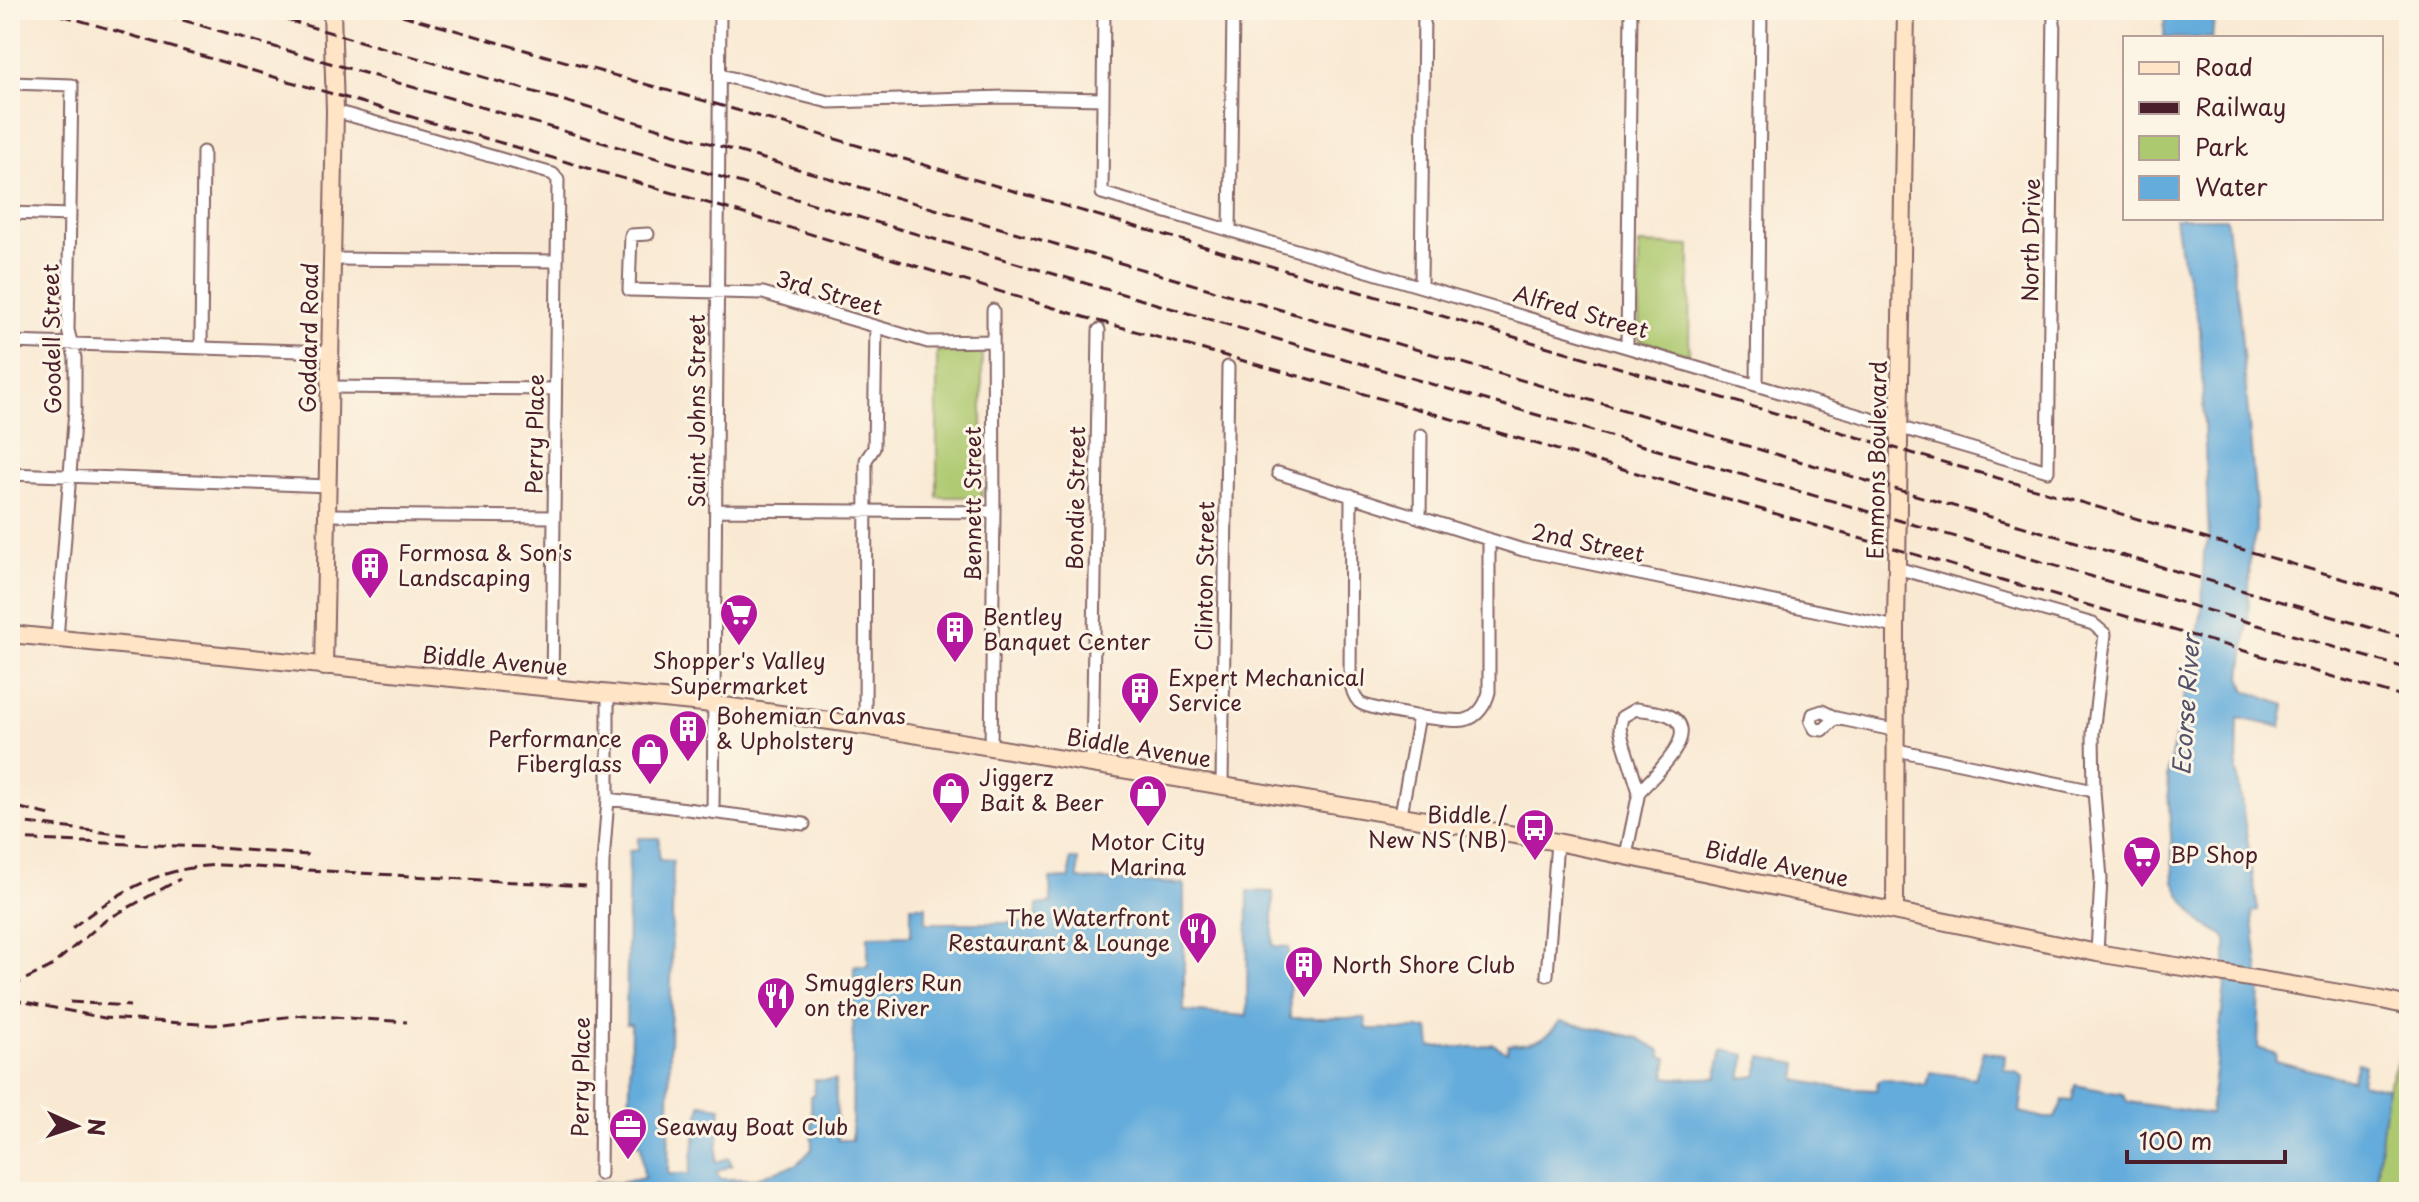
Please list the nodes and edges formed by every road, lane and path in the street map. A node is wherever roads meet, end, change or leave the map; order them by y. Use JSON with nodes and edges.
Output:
{"nodes":[{"id":1,"x":332,"y":10,"type":"edge"},
{"id":2,"x":720,"y":10,"type":"edge"},
{"id":3,"x":1104,"y":10,"type":"edge"},
{"id":4,"x":1233,"y":10,"type":"edge"},
{"id":5,"x":1424,"y":10,"type":"edge"},
{"id":6,"x":1631,"y":10,"type":"edge"},
{"id":7,"x":1761,"y":10,"type":"edge"},
{"id":8,"x":1906,"y":10,"type":"edge"},
{"id":9,"x":2054,"y":10,"type":"edge"},
{"id":10,"x":720,"y":75,"type":"junction"},
{"id":11,"x":10,"y":83,"type":"edge"},
{"id":12,"x":1103,"y":99,"type":"junction"},
{"id":13,"x":335,"y":111,"type":"junction"},
{"id":14,"x":203,"y":152,"type":"dead end"},
{"id":15,"x":10,"y":213,"type":"edge"},
{"id":16,"x":70,"y":215,"type":"junction"},
{"id":17,"x":1230,"y":231,"type":"junction"},
{"id":18,"x":648,"y":234,"type":"dead end"},
{"id":19,"x":332,"y":259,"type":"junction"},
{"id":20,"x":557,"y":261,"type":"junction"},
{"id":21,"x":1421,"y":286,"type":"junction"},
{"id":22,"x":717,"y":293,"type":"junction"},
{"id":23,"x":993,"y":310,"type":"dead end"},
{"id":24,"x":876,"y":327,"type":"junction"},
{"id":25,"x":1099,"y":330,"type":"dead end"},
{"id":26,"x":993,"y":341,"type":"junction"},
{"id":27,"x":10,"y":342,"type":"edge"},
{"id":28,"x":72,"y":345,"type":"junction"},
{"id":29,"x":1627,"y":346,"type":"junction"},
{"id":30,"x":201,"y":348,"type":"junction"},
{"id":31,"x":331,"y":352,"type":"junction"},
{"id":32,"x":1228,"y":367,"type":"dead end"},
{"id":33,"x":1757,"y":384,"type":"junction"},
{"id":34,"x":330,"y":387,"type":"junction"},
{"id":35,"x":555,"y":389,"type":"junction"},
{"id":36,"x":1901,"y":427,"type":"junction"},
{"id":37,"x":1421,"y":435,"type":"dead end"},
{"id":38,"x":2048,"y":471,"type":"joint"},
{"id":39,"x":1278,"y":473,"type":"dead end"},
{"id":40,"x":10,"y":474,"type":"edge"},
{"id":41,"x":69,"y":476,"type":"junction"},
{"id":42,"x":329,"y":486,"type":"junction"},
{"id":43,"x":1351,"y":495,"type":"junction"},
{"id":44,"x":716,"y":510,"type":"junction"},
{"id":45,"x":867,"y":511,"type":"junction"},
{"id":46,"x":994,"y":512,"type":"junction"},
{"id":47,"x":328,"y":515,"type":"junction"},
{"id":48,"x":554,"y":517,"type":"junction"},
{"id":49,"x":1420,"y":518,"type":"junction"},
{"id":50,"x":1489,"y":539,"type":"junction"},
{"id":51,"x":1897,"y":568,"type":"junction"},
{"id":52,"x":1896,"y":627,"type":"junction"},
{"id":53,"x":10,"y":634,"type":"edge"},
{"id":54,"x":57,"y":639,"type":"junction"},
{"id":55,"x":324,"y":667,"type":"junction"},
{"id":56,"x":552,"y":688,"type":"junction"},
{"id":57,"x":608,"y":694,"type":"junction"},
{"id":58,"x":714,"y":704,"type":"junction"},
{"id":59,"x":1419,"y":716,"type":"junction"},
{"id":60,"x":1836,"y":718,"type":"dead end"},
{"id":61,"x":865,"y":726,"type":"junction"},
{"id":62,"x":1898,"y":731,"type":"junction"},
{"id":63,"x":991,"y":747,"type":"junction"},
{"id":64,"x":1897,"y":750,"type":"junction"},
{"id":65,"x":1092,"y":763,"type":"junction"},
{"id":66,"x":1222,"y":784,"type":"junction"},
{"id":67,"x":2094,"y":791,"type":"junction"},
{"id":68,"x":1639,"y":792,"type":"junction"},
{"id":69,"x":608,"y":799,"type":"junction"},
{"id":70,"x":713,"y":812,"type":"junction"},
{"id":71,"x":1401,"y":814,"type":"junction"},
{"id":72,"x":804,"y":824,"type":"dead end"},
{"id":73,"x":1557,"y":842,"type":"junction"},
{"id":74,"x":1626,"y":855,"type":"junction"},
{"id":75,"x":1895,"y":910,"type":"junction"},
{"id":76,"x":2097,"y":953,"type":"junction"},
{"id":77,"x":1547,"y":975,"type":"dead end"},
{"id":78,"x":2409,"y":1006,"type":"edge"},
{"id":79,"x":600,"y":1174,"type":"dead end"}],
"edges":[{"from":1,"to":13,"type":"main road","name":"Goddard Road"},
{"from":2,"to":10,"type":"street","name":"Saint Johns Street"},
{"from":3,"to":12,"type":"street"},
{"from":4,"to":17,"type":"street"},
{"from":5,"to":21,"type":"street"},
{"from":6,"to":29,"type":"street"},
{"from":7,"to":33,"type":"street"},
{"from":8,"to":36,"type":"main road","name":"Emmons Boulevard"},
{"from":9,"to":38,"type":"street","name":"North Drive"},
{"from":10,"to":12,"type":"street"},
{"from":10,"to":22,"type":"street","name":"Saint Johns Street"},
{"from":11,"to":16,"type":"street","name":"Goodell Street"},
{"from":12,"to":17,"type":"street","name":"Alfred Street"},
{"from":13,"to":19,"type":"main road","name":"Goddard Road"},
{"from":13,"to":20,"type":"street","name":"Perry Place"},
{"from":14,"to":30,"type":"street"},
{"from":15,"to":16,"type":"street"},
{"from":16,"to":28,"type":"street","name":"Goodell Street"},
{"from":17,"to":21,"type":"street","name":"Alfred Street"},
{"from":18,"to":22,"type":"street","name":"3rd Street"},
{"from":19,"to":20,"type":"street"},
{"from":19,"to":31,"type":"main road","name":"Goddard Road"},
{"from":20,"to":35,"type":"street","name":"Perry Place"},
{"from":21,"to":29,"type":"street","name":"Alfred Street"},
{"from":22,"to":24,"type":"street","name":"3rd Street"},
{"from":22,"to":44,"type":"street","name":"Saint Johns Street"},
{"from":23,"to":26,"type":"street","name":"Bennett Street"},
{"from":24,"to":26,"type":"street","name":"3rd Street"},
{"from":24,"to":45,"type":"street"},
{"from":25,"to":65,"type":"street","name":"Bondie Street"},
{"from":26,"to":46,"type":"street","name":"Bennett Street"},
{"from":27,"to":28,"type":"street"},
{"from":28,"to":30,"type":"street"},
{"from":28,"to":41,"type":"street","name":"Goodell Street"},
{"from":29,"to":33,"type":"street","name":"Alfred Street"},
{"from":30,"to":31,"type":"street"},
{"from":31,"to":34,"type":"main road","name":"Goddard Road"},
{"from":32,"to":66,"type":"street","name":"Clinton Street"},
{"from":33,"to":36,"type":"street","name":"Alfred Street"},
{"from":34,"to":35,"type":"street"},
{"from":34,"to":42,"type":"main road","name":"Goddard Road"},
{"from":35,"to":48,"type":"street","name":"Perry Place"},
{"from":36,"to":38,"type":"street","name":"Alfred Street"},
{"from":36,"to":51,"type":"main road","name":"Emmons Boulevard"},
{"from":37,"to":49,"type":"street"},
{"from":39,"to":43,"type":"street","name":"2nd Street"},
{"from":40,"to":41,"type":"street"},
{"from":41,"to":42,"type":"street"},
{"from":41,"to":54,"type":"street","name":"Goodell Street"},
{"from":42,"to":47,"type":"main road","name":"Goddard Road"},
{"from":43,"to":49,"type":"street","name":"2nd Street"},
{"from":43,"to":59,"type":"street"},
{"from":44,"to":45,"type":"street"},
{"from":44,"to":58,"type":"street","name":"Saint Johns Street"},
{"from":45,"to":46,"type":"street"},
{"from":45,"to":61,"type":"street"},
{"from":46,"to":63,"type":"street","name":"Bennett Street"},
{"from":47,"to":48,"type":"street"},
{"from":47,"to":55,"type":"main road","name":"Goddard Road"},
{"from":48,"to":56,"type":"street","name":"Perry Place"},
{"from":49,"to":50,"type":"street","name":"2nd Street"},
{"from":50,"to":52,"type":"street","name":"2nd Street"},
{"from":50,"to":59,"type":"street"},
{"from":51,"to":52,"type":"main road","name":"Emmons Boulevard"},
{"from":51,"to":67,"type":"street"},
{"from":52,"to":62,"type":"main road","name":"Emmons Boulevard"},
{"from":53,"to":54,"type":"main road","name":"Biddle Avenue"},
{"from":54,"to":55,"type":"main road","name":"Biddle Avenue"},
{"from":55,"to":56,"type":"main road","name":"Biddle Avenue"},
{"from":56,"to":57,"type":"main road","name":"Biddle Avenue"},
{"from":57,"to":58,"type":"main road","name":"Biddle Avenue"},
{"from":57,"to":69,"type":"street","name":"Perry Place"},
{"from":58,"to":61,"type":"main road","name":"Biddle Avenue"},
{"from":58,"to":70,"type":"street","name":"Saint Johns Street"},
{"from":59,"to":71,"type":"street"},
{"from":60,"to":62,"type":"street"},
{"from":61,"to":63,"type":"main road","name":"Biddle Avenue"},
{"from":62,"to":64,"type":"main road","name":"Emmons Boulevard"},
{"from":63,"to":65,"type":"main road","name":"Biddle Avenue"},
{"from":64,"to":67,"type":"street"},
{"from":64,"to":75,"type":"main road","name":"Emmons Boulevard"},
{"from":65,"to":66,"type":"main road","name":"Biddle Avenue"},
{"from":66,"to":71,"type":"main road","name":"Biddle Avenue"},
{"from":67,"to":76,"type":"street"},
{"from":68,"to":68,"type":"street"},
{"from":68,"to":74,"type":"street"},
{"from":69,"to":70,"type":"street"},
{"from":69,"to":79,"type":"street","name":"Perry Place"},
{"from":70,"to":72,"type":"street"},
{"from":71,"to":73,"type":"main road","name":"Biddle Avenue"},
{"from":73,"to":74,"type":"main road","name":"Biddle Avenue"},
{"from":73,"to":77,"type":"street"},
{"from":74,"to":75,"type":"main road","name":"Biddle Avenue"},
{"from":75,"to":76,"type":"main road","name":"Biddle Avenue"},
{"from":76,"to":78,"type":"main road","name":"Biddle Avenue"}]}
